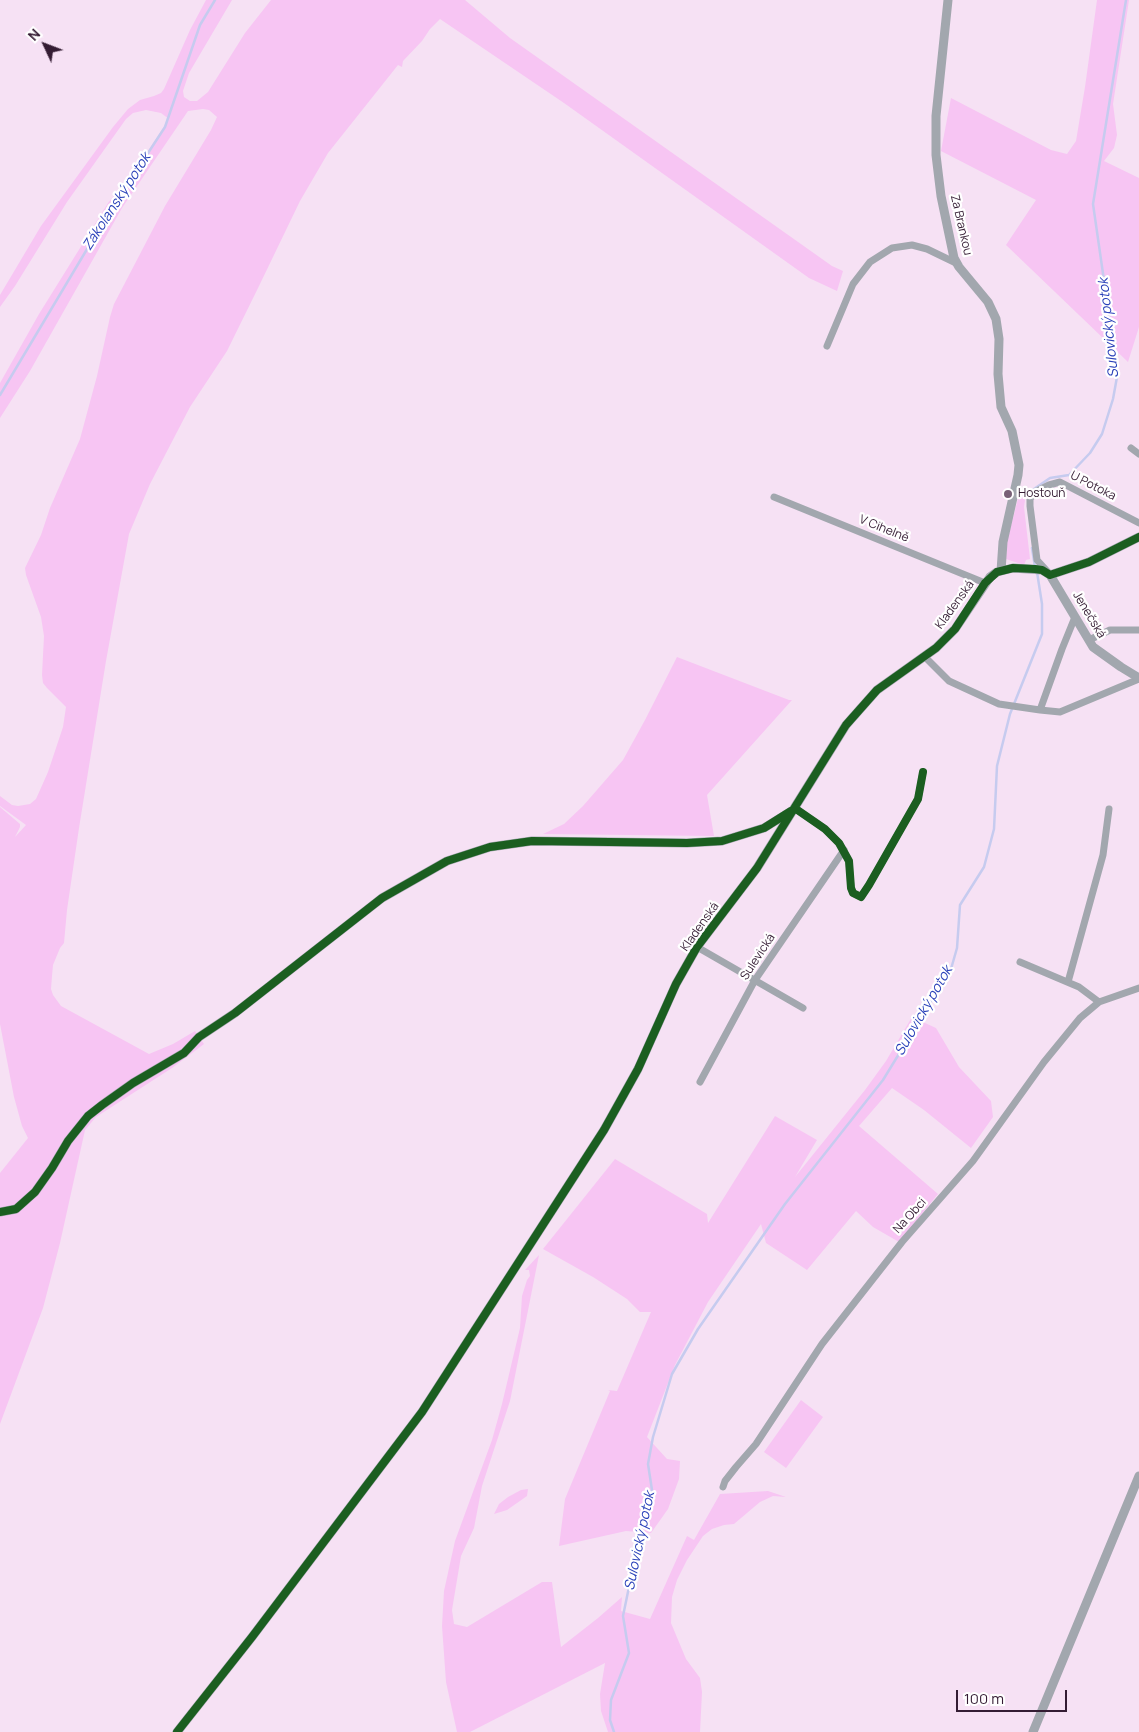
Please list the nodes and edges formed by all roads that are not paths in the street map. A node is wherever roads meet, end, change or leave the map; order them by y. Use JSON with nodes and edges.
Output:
{"nodes":[{"id":1,"x":948,"y":0,"type":"edge"},
{"id":2,"x":956,"y":262,"type":"junction"},
{"id":3,"x":827,"y":346,"type":"dead end"},
{"id":4,"x":1131,"y":448,"type":"dead end"},
{"id":5,"x":1139,"y":454,"type":"edge"},
{"id":6,"x":774,"y":497,"type":"dead end"},
{"id":7,"x":1139,"y":523,"type":"edge"},
{"id":8,"x":1139,"y":537,"type":"edge"},
{"id":9,"x":1002,"y":571,"type":"junction"},
{"id":10,"x":1050,"y":574,"type":"junction"},
{"id":11,"x":985,"y":583,"type":"junction"},
{"id":12,"x":1075,"y":617,"type":"junction"},
{"id":13,"x":1139,"y":630,"type":"edge"},
{"id":14,"x":1089,"y":640,"type":"junction"},
{"id":15,"x":925,"y":657,"type":"junction"},
{"id":16,"x":1139,"y":678,"type":"edge"},
{"id":17,"x":1040,"y":710,"type":"junction"},
{"id":18,"x":923,"y":772,"type":"dead end"},
{"id":19,"x":796,"y":809,"type":"junction"},
{"id":20,"x":1109,"y":809,"type":"dead end"},
{"id":21,"x":844,"y":850,"type":"junction"},
{"id":22,"x":697,"y":947,"type":"junction"},
{"id":23,"x":1020,"y":962,"type":"dead end"},
{"id":24,"x":755,"y":980,"type":"junction"},
{"id":25,"x":1068,"y":982,"type":"junction"},
{"id":26,"x":1139,"y":988,"type":"edge"},
{"id":27,"x":1099,"y":1002,"type":"junction"},
{"id":28,"x":803,"y":1008,"type":"dead end"},
{"id":29,"x":700,"y":1082,"type":"dead end"},
{"id":30,"x":0,"y":1212,"type":"edge"},
{"id":31,"x":1139,"y":1476,"type":"edge"},
{"id":32,"x":722,"y":1487,"type":"dead end"},
{"id":33,"x":177,"y":1732,"type":"edge"},
{"id":34,"x":1033,"y":1732,"type":"edge"}],
"edges":[{"from":1,"to":2,"type":"street","name":"Za Brankou"},
{"from":2,"to":3,"type":"street"},
{"from":2,"to":9,"type":"street","name":"Za Brankou"},
{"from":4,"to":5,"type":"street"},
{"from":6,"to":11,"type":"street","name":"V Cihelně"},
{"from":7,"to":10,"type":"street","name":"U Potoka"},
{"from":8,"to":10,"type":"street","name":"Kladenská"},
{"from":9,"to":10,"type":"street","name":"Kladenská"},
{"from":9,"to":11,"type":"street","name":"Kladenská"},
{"from":10,"to":12,"type":"street","name":"Jenečská"},
{"from":11,"to":15,"type":"street","name":"Kladenská"},
{"from":12,"to":14,"type":"street","name":"Jenečská"},
{"from":12,"to":17,"type":"street"},
{"from":13,"to":14,"type":"street"},
{"from":14,"to":16,"type":"street","name":"Jenečská"},
{"from":15,"to":17,"type":"street"},
{"from":15,"to":19,"type":"street","name":"Kladenská"},
{"from":16,"to":17,"type":"street"},
{"from":18,"to":21,"type":"street"},
{"from":19,"to":21,"type":"street"},
{"from":19,"to":22,"type":"street","name":"Kladenská"},
{"from":19,"to":30,"type":"street","name":"Kladenská"},
{"from":20,"to":25,"type":"street"},
{"from":21,"to":24,"type":"street","name":"Sulevická"},
{"from":22,"to":24,"type":"street"},
{"from":22,"to":33,"type":"street","name":"Kladenská"},
{"from":23,"to":25,"type":"street"},
{"from":24,"to":28,"type":"street"},
{"from":24,"to":29,"type":"street","name":"Sulevická"},
{"from":25,"to":27,"type":"street"},
{"from":26,"to":27,"type":"street","name":"Na Obci"},
{"from":27,"to":32,"type":"street","name":"Na Obci"},
{"from":31,"to":34,"type":"street"}]}
